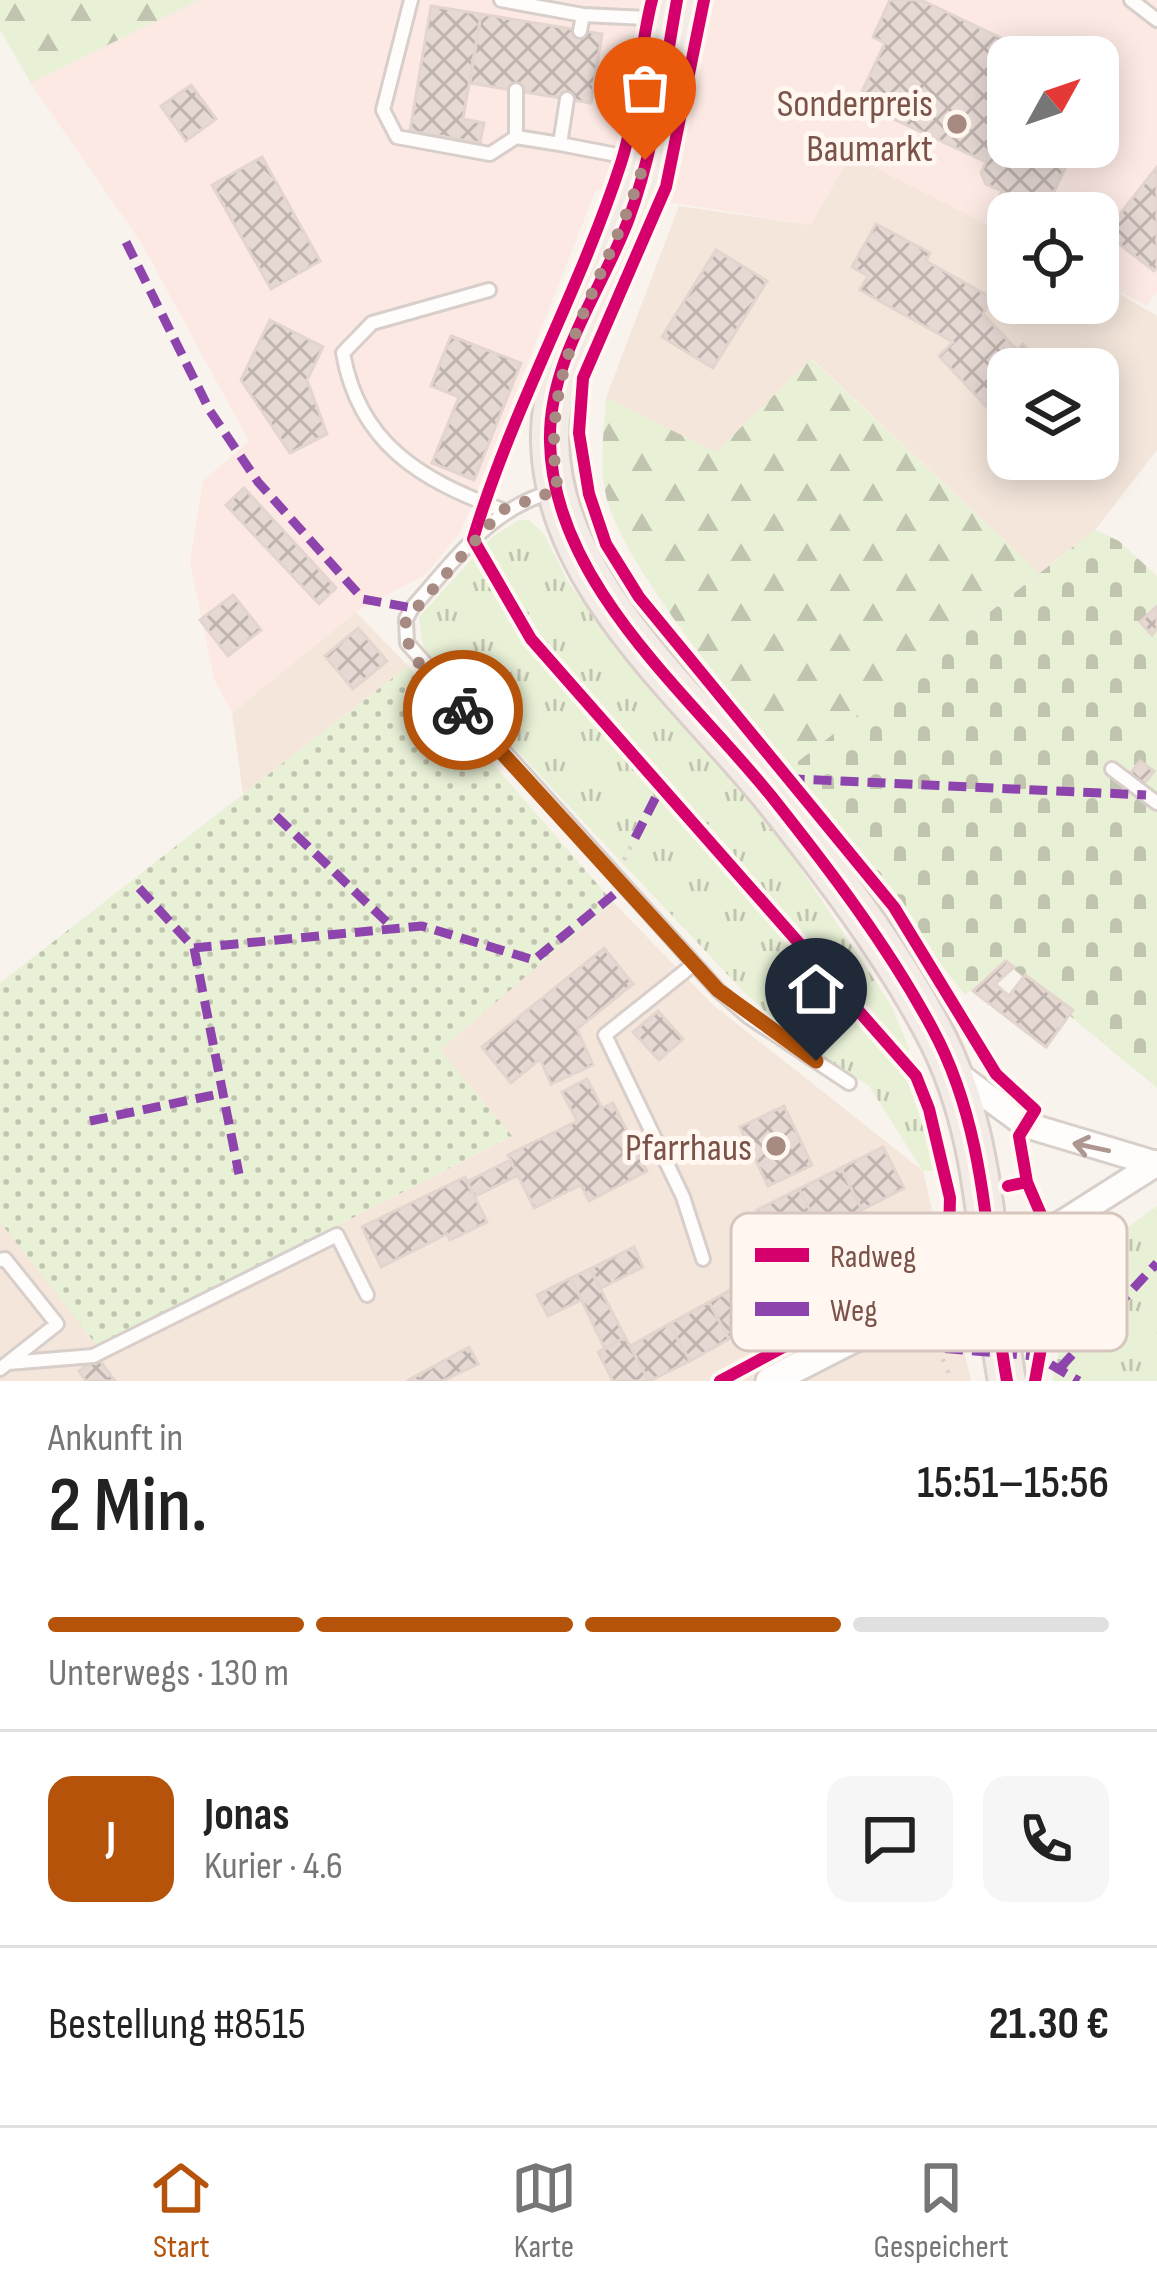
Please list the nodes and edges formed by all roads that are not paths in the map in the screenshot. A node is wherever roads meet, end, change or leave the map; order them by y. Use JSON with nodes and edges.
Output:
{"nodes":[{"id":1,"x":411,"y":0,"type":"edge"},
{"id":2,"x":501,"y":0,"type":"edge"},
{"id":3,"x":1131,"y":0,"type":"edge"},
{"id":4,"x":531,"y":5,"type":"junction"},
{"id":5,"x":676,"y":10,"type":"edge"},
{"id":6,"x":583,"y":15,"type":"junction"},
{"id":7,"x":1157,"y":20,"type":"edge"},
{"id":8,"x":528,"y":22,"type":"dead end"},
{"id":9,"x":580,"y":31,"type":"dead end"},
{"id":10,"x":516,"y":90,"type":"dead end"},
{"id":11,"x":567,"y":99,"type":"dead end"},
{"id":12,"x":516,"y":137,"type":"junction"},
{"id":13,"x":560,"y":144,"type":"junction"},
{"id":14,"x":645,"y":160,"type":"junction"},
{"id":15,"x":489,"y":290,"type":"dead end"},
{"id":16,"x":558,"y":490,"type":"junction"},
{"id":17,"x":502,"y":510,"type":"junction"},
{"id":18,"x":1112,"y":769,"type":"dead end"},
{"id":19,"x":1157,"y":803,"type":"edge"},
{"id":20,"x":694,"y":964,"type":"junction"},
{"id":21,"x":952,"y":1070,"type":"junction"},
{"id":22,"x":850,"y":1083,"type":"dead end"},
{"id":23,"x":1157,"y":1163,"type":"edge"},
{"id":24,"x":986,"y":1213,"type":"edge"},
{"id":25,"x":1078,"y":1213,"type":"edge"},
{"id":26,"x":703,"y":1258,"type":"dead end"},
{"id":27,"x":0,"y":1260,"type":"edge"},
{"id":28,"x":367,"y":1295,"type":"dead end"},
{"id":29,"x":829,"y":1351,"type":"edge"},
{"id":30,"x":1004,"y":1351,"type":"edge"},
{"id":31,"x":4,"y":1366,"type":"edge"},
{"id":32,"x":770,"y":1381,"type":"edge"},
{"id":33,"x":1007,"y":1381,"type":"edge"}],
"edges":[{"from":1,"to":12,"type":"lane"},
{"from":2,"to":4,"type":"lane"},
{"from":3,"to":7,"type":"lane"},
{"from":4,"to":6,"type":"lane"},
{"from":4,"to":8,"type":"lane"},
{"from":5,"to":6,"type":"lane"},
{"from":5,"to":14,"type":"main road"},
{"from":6,"to":9,"type":"lane"},
{"from":10,"to":12,"type":"lane"},
{"from":11,"to":13,"type":"lane"},
{"from":12,"to":13,"type":"lane"},
{"from":13,"to":14,"type":"lane"},
{"from":14,"to":16,"type":"main road"},
{"from":15,"to":17,"type":"lane"},
{"from":16,"to":17,"type":"lane"},
{"from":16,"to":21,"type":"main road"},
{"from":17,"to":20,"type":"lane"},
{"from":18,"to":19,"type":"lane"},
{"from":20,"to":22,"type":"lane"},
{"from":20,"to":26,"type":"lane"},
{"from":23,"to":21,"type":"street","one_way":true},
{"from":21,"to":24,"type":"main road"},
{"from":23,"to":25,"type":"street"},
{"from":27,"to":31,"type":"lane"},
{"from":28,"to":31,"type":"lane"},
{"from":29,"to":32,"type":"street"},
{"from":30,"to":33,"type":"main road"}]}
